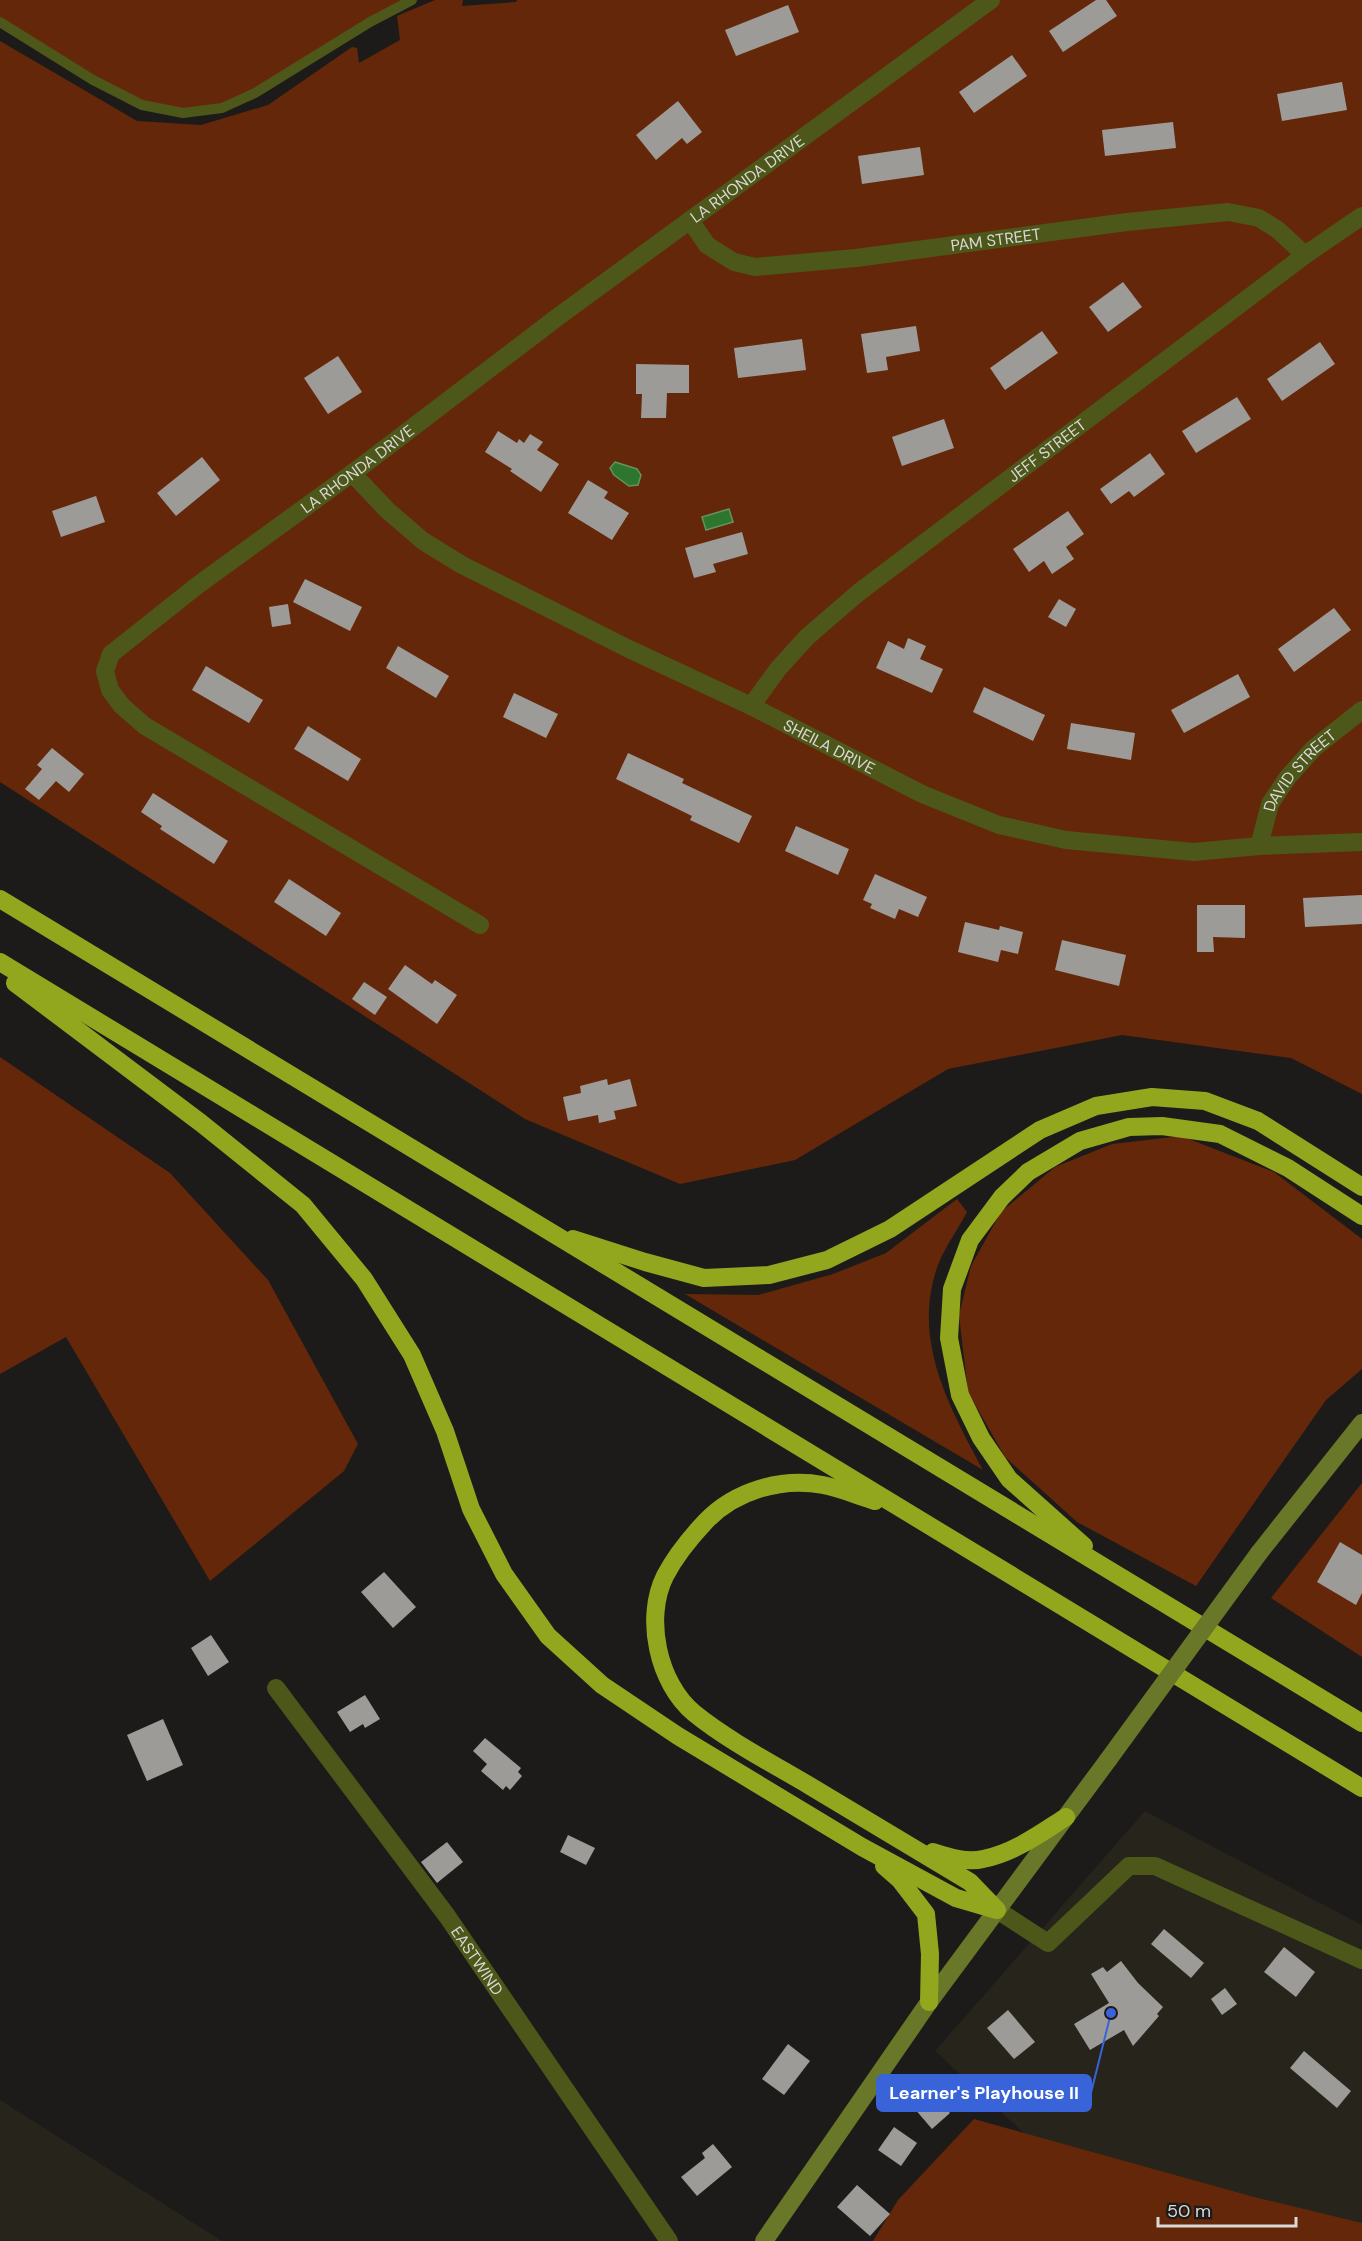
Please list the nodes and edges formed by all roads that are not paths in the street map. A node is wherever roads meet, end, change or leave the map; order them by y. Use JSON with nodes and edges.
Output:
{"nodes":[{"id":1,"x":412,"y":0,"type":"edge"},
{"id":2,"x":991,"y":0,"type":"edge"},
{"id":3,"x":0,"y":22,"type":"edge"},
{"id":4,"x":1362,"y":216,"type":"edge"},
{"id":5,"x":690,"y":220,"type":"junction"},
{"id":6,"x":1305,"y":255,"type":"junction"},
{"id":7,"x":352,"y":473,"type":"junction"},
{"id":8,"x":750,"y":706,"type":"junction"},
{"id":9,"x":1362,"y":710,"type":"edge"},
{"id":10,"x":1362,"y":842,"type":"edge"},
{"id":11,"x":1258,"y":846,"type":"junction"},
{"id":12,"x":0,"y":900,"type":"edge"},
{"id":13,"x":480,"y":925,"type":"dead end"},
{"id":14,"x":0,"y":962,"type":"edge"},
{"id":15,"x":0,"y":971,"type":"edge"},
{"id":16,"x":1362,"y":1187,"type":"edge"},
{"id":17,"x":1362,"y":1216,"type":"edge"},
{"id":18,"x":543,"y":1229,"type":"junction"},
{"id":19,"x":1362,"y":1423,"type":"edge"},
{"id":20,"x":903,"y":1510,"type":"junction"},
{"id":21,"x":1116,"y":1575,"type":"junction"},
{"id":22,"x":276,"y":1688,"type":"dead end"},
{"id":23,"x":1362,"y":1724,"type":"edge"},
{"id":24,"x":1362,"y":1788,"type":"edge"},
{"id":25,"x":1066,"y":1817,"type":"junction"},
{"id":26,"x":907,"y":1844,"type":"junction"},
{"id":27,"x":862,"y":1846,"type":"junction"},
{"id":28,"x":998,"y":1910,"type":"junction"},
{"id":29,"x":1362,"y":1960,"type":"edge"},
{"id":30,"x":929,"y":2002,"type":"junction"},
{"id":31,"x":669,"y":2241,"type":"edge"},
{"id":32,"x":764,"y":2241,"type":"edge"}],
"edges":[{"from":1,"to":3,"type":"lane"},
{"from":2,"to":5,"type":"street","name":"LA RHONDA DRIVE"},
{"from":4,"to":6,"type":"street","name":"JEFF STREET"},
{"from":5,"to":6,"type":"street","name":"PAM STREET"},
{"from":5,"to":7,"type":"street","name":"LA RHONDA DRIVE"},
{"from":6,"to":8,"type":"street","name":"JEFF STREET"},
{"from":7,"to":8,"type":"street","name":"SHEILA DRIVE"},
{"from":7,"to":13,"type":"street","name":"LA RHONDA DRIVE"},
{"from":8,"to":11,"type":"street","name":"SHEILA DRIVE"},
{"from":9,"to":11,"type":"street","name":"DAVID STREET"},
{"from":10,"to":11,"type":"street","name":"SHEILA DRIVE"},
{"from":12,"to":18,"type":"highway"},
{"from":14,"to":20,"type":"highway"},
{"from":15,"to":27,"type":"highway"},
{"from":16,"to":18,"type":"highway"},
{"from":17,"to":21,"type":"highway"},
{"from":18,"to":21,"type":"highway"},
{"from":19,"to":25,"type":"main road","bridge":true},
{"from":20,"to":24,"type":"highway"},
{"from":20,"to":26,"type":"highway"},
{"from":21,"to":23,"type":"highway"},
{"from":22,"to":31,"type":"street","name":"EASTWIND"},
{"from":25,"to":26,"type":"highway"},
{"from":25,"to":28,"type":"main road"},
{"from":26,"to":28,"type":"highway"},
{"from":27,"to":28,"type":"highway"},
{"from":27,"to":30,"type":"highway"},
{"from":28,"to":29,"type":"street"},
{"from":28,"to":30,"type":"main road"},
{"from":30,"to":32,"type":"main road"}]}
